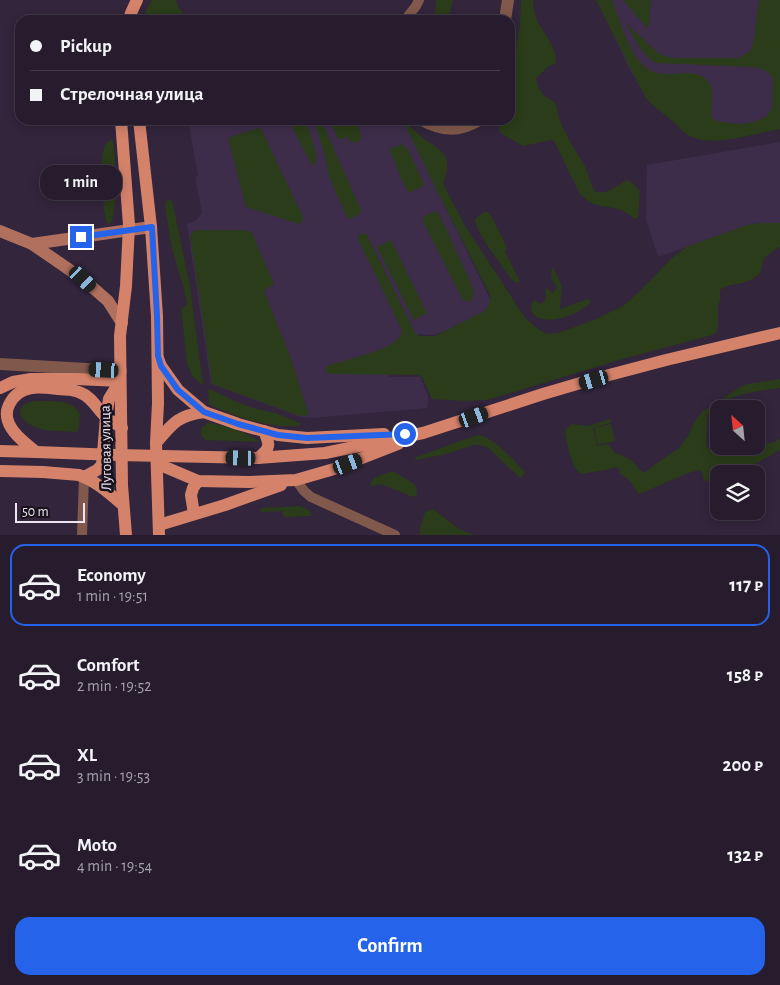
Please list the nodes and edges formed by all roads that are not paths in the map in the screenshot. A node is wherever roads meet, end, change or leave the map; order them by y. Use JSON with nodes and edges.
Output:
{"nodes":[{"id":1,"x":419,"y":0,"type":"edge"},
{"id":2,"x":508,"y":0,"type":"edge"},
{"id":3,"x":132,"y":2,"type":"edge"},
{"id":4,"x":130,"y":15,"type":"edge"},
{"id":5,"x":409,"y":15,"type":"edge"},
{"id":6,"x":506,"y":15,"type":"edge"},
{"id":7,"x":121,"y":125,"type":"edge"},
{"id":8,"x":140,"y":125,"type":"edge"},
{"id":9,"x":433,"y":125,"type":"edge"},
{"id":10,"x":469,"y":125,"type":"edge"},
{"id":11,"x":152,"y":227,"type":"junction"},
{"id":12,"x":129,"y":230,"type":"junction"},
{"id":13,"x":0,"y":231,"type":"edge"},
{"id":14,"x":32,"y":244,"type":"junction"},
{"id":15,"x":122,"y":323,"type":"junction"},
{"id":16,"x":780,"y":333,"type":"edge"},
{"id":17,"x":158,"y":356,"type":"junction"},
{"id":18,"x":0,"y":364,"type":"edge"},
{"id":19,"x":120,"y":376,"type":"junction"},
{"id":20,"x":0,"y":388,"type":"edge"},
{"id":21,"x":204,"y":412,"type":"junction"},
{"id":22,"x":106,"y":417,"type":"junction"},
{"id":23,"x":122,"y":428,"type":"junction"},
{"id":24,"x":264,"y":431,"type":"junction"},
{"id":25,"x":424,"y":433,"type":"junction"},
{"id":26,"x":156,"y":443,"type":"junction"},
{"id":27,"x":0,"y":451,"type":"edge"},
{"id":28,"x":36,"y":452,"type":"junction"},
{"id":29,"x":325,"y":453,"type":"junction"},
{"id":30,"x":258,"y":458,"type":"junction"},
{"id":31,"x":158,"y":464,"type":"junction"},
{"id":32,"x":0,"y":471,"type":"edge"},
{"id":33,"x":84,"y":477,"type":"junction"},
{"id":34,"x":296,"y":480,"type":"junction"},
{"id":35,"x":198,"y":482,"type":"junction"},
{"id":36,"x":124,"y":505,"type":"junction"},
{"id":37,"x":194,"y":514,"type":"junction"},
{"id":38,"x":159,"y":530,"type":"edge"},
{"id":39,"x":82,"y":535,"type":"edge"},
{"id":40,"x":126,"y":535,"type":"edge"},
{"id":41,"x":395,"y":535,"type":"edge"}],
"edges":[{"from":1,"to":5,"type":"street"},
{"from":2,"to":6,"type":"street"},
{"from":3,"to":4,"type":"main road"},
{"from":7,"to":12,"type":"main road","name":"Луговая улица"},
{"from":8,"to":11,"type":"main road"},
{"from":9,"to":10,"type":"street"},
{"from":11,"to":12,"type":"main road"},
{"from":11,"to":17,"type":"main road"},
{"from":12,"to":14,"type":"main road"},
{"from":12,"to":15,"type":"main road","name":"Луговая улица"},
{"from":13,"to":14,"type":"main road"},
{"from":14,"to":15,"type":"main road"},
{"from":15,"to":19,"type":"main road","name":"Луговая улица"},
{"from":16,"to":25,"type":"main road"},
{"from":17,"to":21,"type":"main road"},
{"from":17,"to":26,"type":"main road"},
{"from":18,"to":19,"type":"street"},
{"from":19,"to":20,"type":"main road"},
{"from":19,"to":22,"type":"main road"},
{"from":19,"to":23,"type":"main road","name":"Луговая улица"},
{"from":21,"to":24,"type":"main road"},
{"from":21,"to":26,"type":"main road"},
{"from":22,"to":23,"type":"main road"},
{"from":22,"to":28,"type":"main road"},
{"from":22,"to":33,"type":"main road"},
{"from":23,"to":36,"type":"main road","name":"Луговая улица"},
{"from":24,"to":25,"type":"main road"},
{"from":24,"to":30,"type":"main road"},
{"from":25,"to":29,"type":"main road"},
{"from":25,"to":34,"type":"main road"},
{"from":26,"to":31,"type":"main road"},
{"from":27,"to":28,"type":"main road"},
{"from":28,"to":30,"type":"main road","bridge":true},
{"from":29,"to":30,"type":"main road"},
{"from":29,"to":34,"type":"main road"},
{"from":31,"to":35,"type":"main road"},
{"from":31,"to":38,"type":"main road"},
{"from":32,"to":33,"type":"main road"},
{"from":33,"to":36,"type":"main road"},
{"from":33,"to":39,"type":"street"},
{"from":34,"to":35,"type":"main road"},
{"from":34,"to":37,"type":"main road"},
{"from":34,"to":41,"type":"street"},
{"from":35,"to":37,"type":"main road"},
{"from":36,"to":40,"type":"main road","name":"Луговая улица"},
{"from":37,"to":38,"type":"main road"}]}
